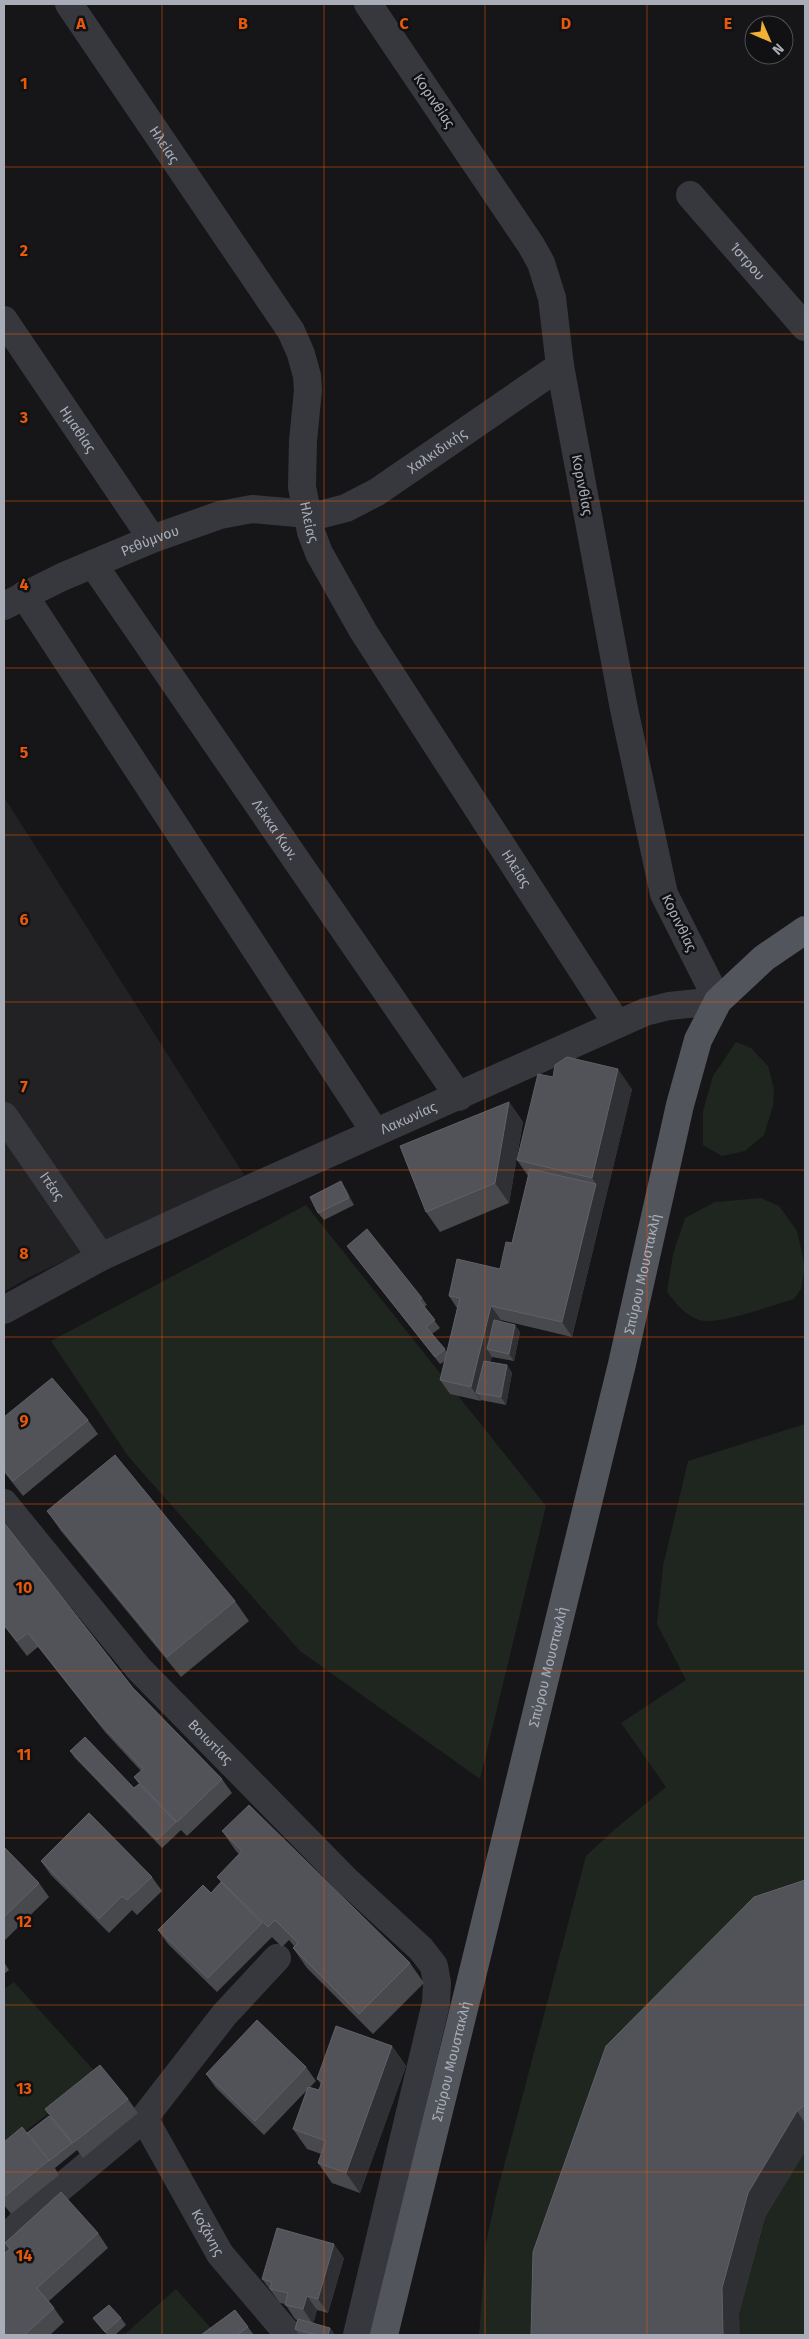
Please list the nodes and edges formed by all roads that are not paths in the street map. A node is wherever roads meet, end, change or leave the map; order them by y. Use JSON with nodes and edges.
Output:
{"nodes":[{"id":1,"x":69,"y":4,"type":"edge"},
{"id":2,"x":368,"y":4,"type":"edge"},
{"id":3,"x":690,"y":195,"type":"dead end"},
{"id":4,"x":4,"y":320,"type":"edge"},
{"id":5,"x":805,"y":327,"type":"edge"},
{"id":6,"x":560,"y":366,"type":"junction"},
{"id":7,"x":306,"y":514,"type":"junction"},
{"id":8,"x":152,"y":539,"type":"junction"},
{"id":9,"x":93,"y":564,"type":"junction"},
{"id":10,"x":14,"y":601,"type":"edge"},
{"id":11,"x":805,"y":930,"type":"edge"},
{"id":12,"x":718,"y":1001,"type":"junction"},
{"id":13,"x":617,"y":1024,"type":"junction"},
{"id":14,"x":459,"y":1096,"type":"junction"},
{"id":15,"x":4,"y":1116,"type":"edge"},
{"id":16,"x":375,"y":1132,"type":"junction"},
{"id":17,"x":101,"y":1257,"type":"junction"},
{"id":18,"x":4,"y":1310,"type":"edge"},
{"id":19,"x":4,"y":1503,"type":"edge"},
{"id":20,"x":277,"y":1958,"type":"dead end"},
{"id":21,"x":144,"y":2118,"type":"junction"},
{"id":22,"x":4,"y":2240,"type":"edge"},
{"id":23,"x":289,"y":2335,"type":"edge"},
{"id":24,"x":357,"y":2335,"type":"edge"},
{"id":25,"x":384,"y":2335,"type":"edge"}],
"edges":[{"from":1,"to":7,"type":"street","name":"Ηλείας"},
{"from":2,"to":6,"type":"street","name":"Κορινθίας"},
{"from":3,"to":5,"type":"street","name":"Ίστρου"},
{"from":4,"to":8,"type":"street","name":"Ημαθίας"},
{"from":6,"to":7,"type":"street","name":"Χαλκιδικής"},
{"from":6,"to":12,"type":"street","name":"Κορινθίας"},
{"from":7,"to":8,"type":"street","name":"Ρεθύμνου"},
{"from":7,"to":13,"type":"street","name":"Ηλείας"},
{"from":8,"to":9,"type":"street","name":"Ρεθύμνου"},
{"from":9,"to":10,"type":"street","name":"Ρεθύμνου"},
{"from":9,"to":14,"type":"street","name":"Λέκκα Κων."},
{"from":10,"to":16,"type":"street"},
{"from":11,"to":12,"type":"main road"},
{"from":12,"to":13,"type":"street","name":"Λακωνίας"},
{"from":12,"to":25,"type":"main road","name":"Σπύρου Μουστακλή"},
{"from":13,"to":14,"type":"street","name":"Λακωνίας"},
{"from":14,"to":16,"type":"street","name":"Λακωνίας"},
{"from":15,"to":17,"type":"street","name":"Ιτέας"},
{"from":16,"to":17,"type":"street","name":"Λακωνίας"},
{"from":17,"to":18,"type":"street","name":"Λακωνίας"},
{"from":19,"to":24,"type":"street","name":"Βοιωτίας"},
{"from":20,"to":21,"type":"street"},
{"from":21,"to":22,"type":"street"},
{"from":21,"to":23,"type":"street","name":"Κοζάνης"}]}
